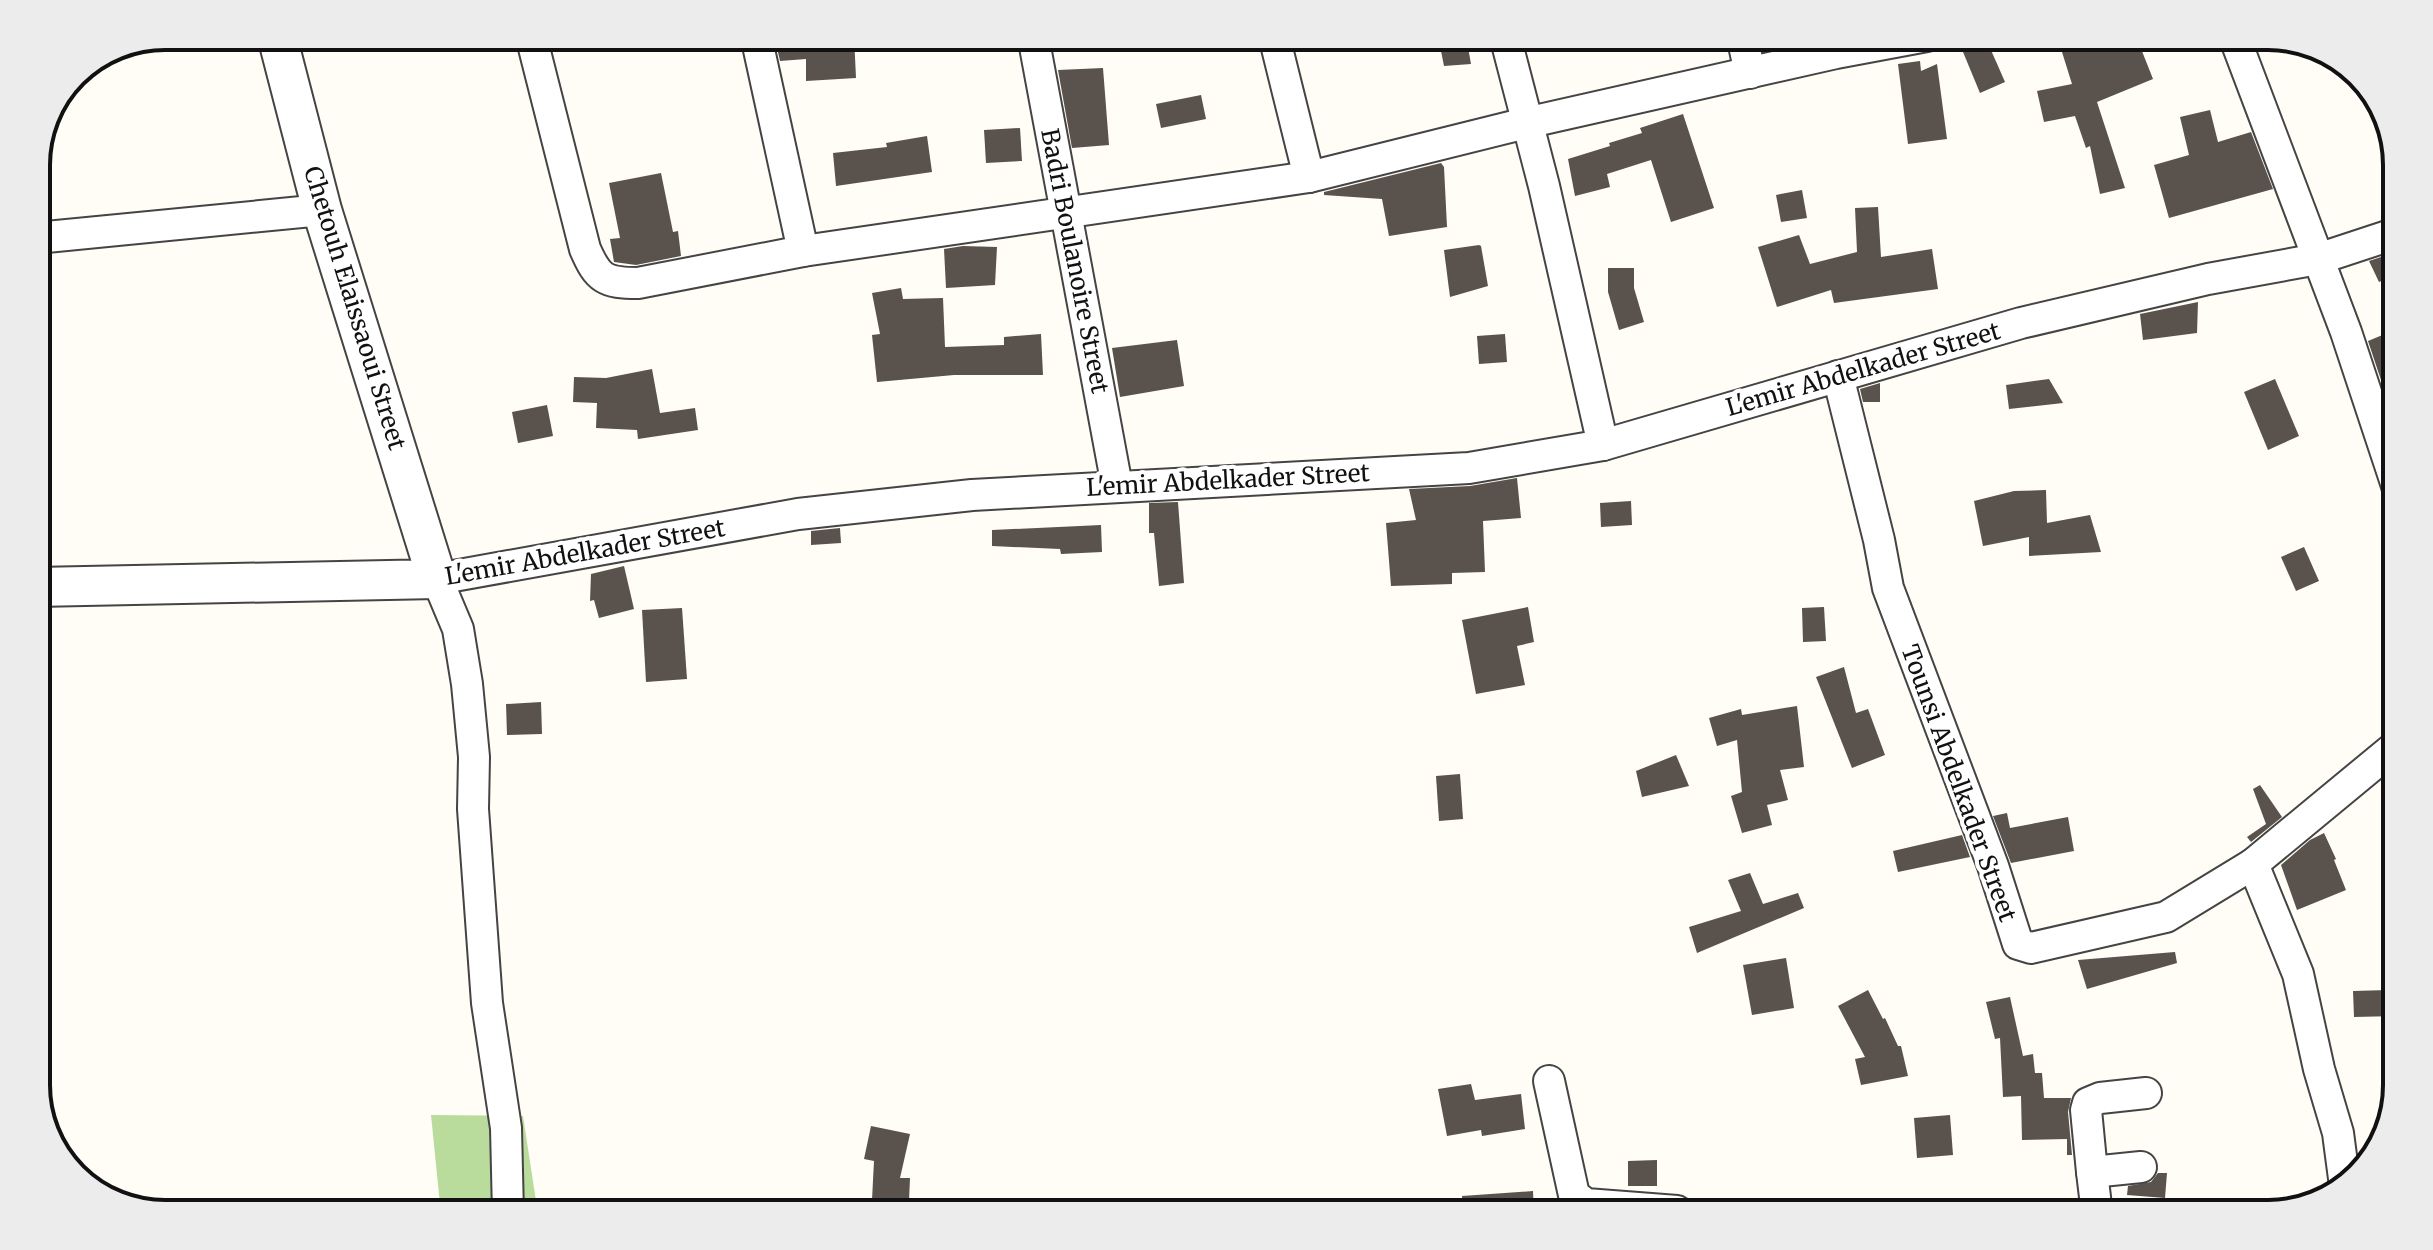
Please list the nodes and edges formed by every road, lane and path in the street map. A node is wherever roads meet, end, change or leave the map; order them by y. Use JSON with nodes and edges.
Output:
{"nodes":[{"id":1,"x":281,"y":50,"type":"edge"},
{"id":2,"x":535,"y":50,"type":"edge"},
{"id":3,"x":759,"y":50,"type":"edge"},
{"id":4,"x":1036,"y":50,"type":"edge"},
{"id":5,"x":1277,"y":50,"type":"edge"},
{"id":6,"x":1508,"y":50,"type":"edge"},
{"id":7,"x":1745,"y":50,"type":"edge"},
{"id":8,"x":1860,"y":50,"type":"edge"},
{"id":9,"x":2239,"y":50,"type":"edge"},
{"id":10,"x":1750,"y":73,"type":"junction"},
{"id":11,"x":1526,"y":123,"type":"junction"},
{"id":12,"x":1309,"y":177,"type":"junction"},
{"id":13,"x":322,"y":210,"type":"junction"},
{"id":14,"x":1065,"y":213,"type":"junction"},
{"id":15,"x":50,"y":237,"type":"edge"},
{"id":16,"x":2383,"y":238,"type":"edge"},
{"id":17,"x":803,"y":251,"type":"junction"},
{"id":18,"x":2318,"y":259,"type":"junction"},
{"id":19,"x":1838,"y":376,"type":"junction"},
{"id":20,"x":2383,"y":444,"type":"edge"},
{"id":21,"x":1603,"y":445,"type":"junction"},
{"id":22,"x":1117,"y":486,"type":"junction"},
{"id":23,"x":437,"y":579,"type":"junction"},
{"id":24,"x":50,"y":587,"type":"edge"},
{"id":25,"x":2383,"y":757,"type":"edge"},
{"id":26,"x":2253,"y":864,"type":"junction"},
{"id":27,"x":1549,"y":1081,"type":"dead end"},
{"id":28,"x":2146,"y":1093,"type":"dead end"},
{"id":29,"x":2141,"y":1167,"type":"dead end"},
{"id":30,"x":2092,"y":1172,"type":"junction"},
{"id":31,"x":2343,"y":1172,"type":"edge"},
{"id":32,"x":508,"y":1200,"type":"edge"},
{"id":33,"x":1578,"y":1200,"type":"edge"},
{"id":34,"x":2095,"y":1200,"type":"edge"}],
"edges":[{"from":1,"to":13,"type":"street","name":"Chetouh Elaissaoui Street"},
{"from":2,"to":17,"type":"street"},
{"from":3,"to":17,"type":"street"},
{"from":4,"to":14,"type":"street","name":"Badri Boulanoire Street"},
{"from":5,"to":12,"type":"street"},
{"from":6,"to":11,"type":"street"},
{"from":7,"to":10,"type":"street"},
{"from":8,"to":10,"type":"street"},
{"from":9,"to":18,"type":"street"},
{"from":10,"to":11,"type":"street"},
{"from":11,"to":12,"type":"street"},
{"from":11,"to":21,"type":"street"},
{"from":12,"to":14,"type":"street"},
{"from":13,"to":15,"type":"street"},
{"from":13,"to":23,"type":"street","name":"Chetouh Elaissaoui Street"},
{"from":14,"to":17,"type":"street"},
{"from":14,"to":22,"type":"street","name":"Badri Boulanoire Street"},
{"from":16,"to":18,"type":"street","name":"L'emir Abdelkader Street"},
{"from":18,"to":19,"type":"street","name":"L'emir Abdelkader Street"},
{"from":18,"to":20,"type":"street"},
{"from":19,"to":21,"type":"street","name":"L'emir Abdelkader Street"},
{"from":19,"to":26,"type":"street","name":"Tounsi Abdelkader Street"},
{"from":21,"to":22,"type":"street","name":"L'emir Abdelkader Street"},
{"from":22,"to":23,"type":"street","name":"L'emir Abdelkader Street"},
{"from":23,"to":24,"type":"street","name":"L'emir Abdelkader Street"},
{"from":23,"to":32,"type":"street"},
{"from":25,"to":26,"type":"street"},
{"from":26,"to":31,"type":"street"},
{"from":27,"to":33,"type":"street"},
{"from":28,"to":30,"type":"street"},
{"from":29,"to":30,"type":"street"},
{"from":30,"to":34,"type":"street"}]}
